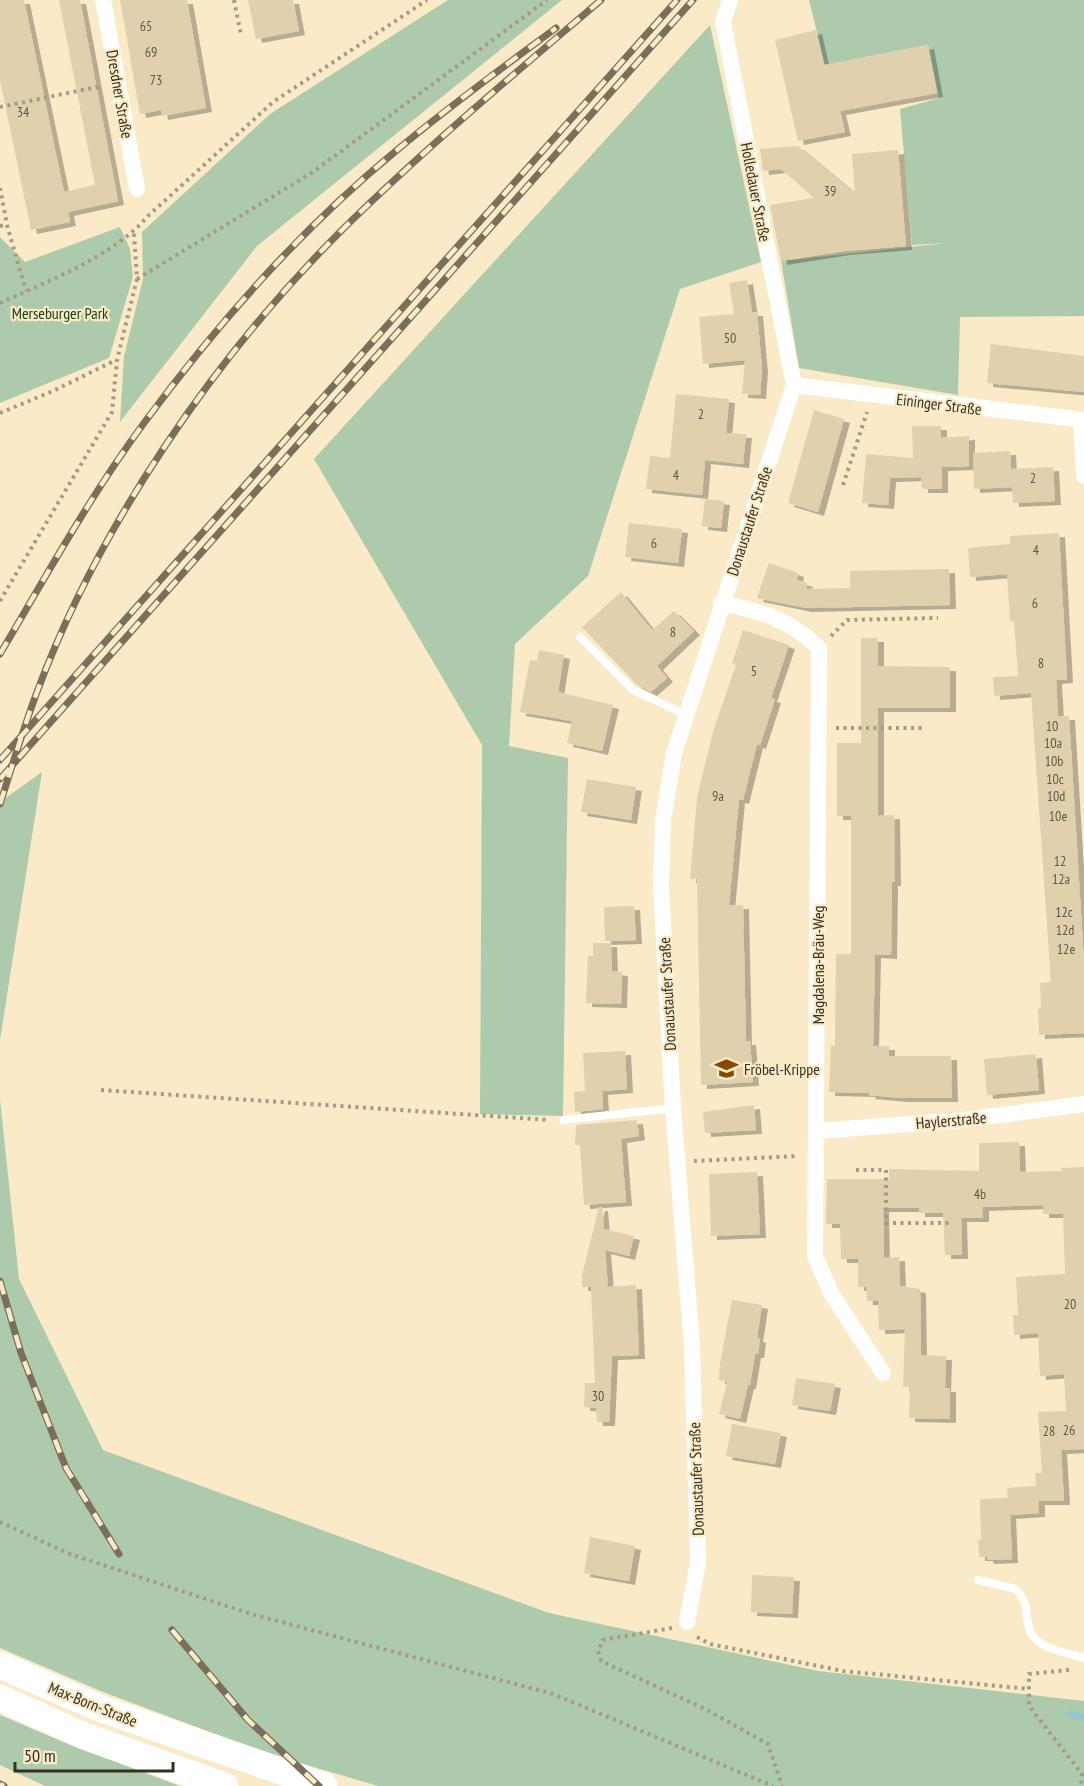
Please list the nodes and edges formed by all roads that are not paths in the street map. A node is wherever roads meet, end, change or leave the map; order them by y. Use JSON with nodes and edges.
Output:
{"nodes":[{"id":1,"x":103,"y":0,"type":"edge"},
{"id":2,"x":730,"y":0,"type":"edge"},
{"id":3,"x":137,"y":189,"type":"dead end"},
{"id":4,"x":794,"y":385,"type":"junction"},
{"id":5,"x":1082,"y":420,"type":"edge"},
{"id":6,"x":1084,"y":476,"type":"edge"},
{"id":7,"x":721,"y":603,"type":"junction"},
{"id":8,"x":580,"y":637,"type":"dead end"},
{"id":9,"x":686,"y":715,"type":"junction"},
{"id":10,"x":1084,"y":1104,"type":"edge"},
{"id":11,"x":673,"y":1108,"type":"junction"},
{"id":12,"x":563,"y":1120,"type":"road end"},
{"id":13,"x":817,"y":1131,"type":"junction"},
{"id":14,"x":883,"y":1373,"type":"dead end"},
{"id":15,"x":978,"y":1580,"type":"dead end"},
{"id":16,"x":687,"y":1622,"type":"road end"},
{"id":17,"x":1084,"y":1658,"type":"edge"},
{"id":18,"x":0,"y":1665,"type":"edge"},
{"id":19,"x":0,"y":1698,"type":"edge"},
{"id":20,"x":225,"y":1786,"type":"edge"},
{"id":21,"x":324,"y":1786,"type":"edge"}],
"edges":[{"from":1,"to":3,"type":"street","name":"Dresdner Straße"},
{"from":2,"to":4,"type":"street","name":"Holledauer Straße"},
{"from":4,"to":5,"type":"street","name":"Eininger Straße"},
{"from":4,"to":7,"type":"street","name":"Donaustaufer Straße"},
{"from":5,"to":6,"type":"street"},
{"from":7,"to":9,"type":"street","name":"Donaustaufer Straße"},
{"from":7,"to":13,"type":"street","name":"Magdalena-Bräu-Weg"},
{"from":8,"to":9,"type":"lane"},
{"from":9,"to":11,"type":"street","name":"Donaustaufer Straße"},
{"from":10,"to":13,"type":"street","name":"Haylerstraße"},
{"from":11,"to":12,"type":"lane"},
{"from":11,"to":16,"type":"street","name":"Donaustaufer Straße"},
{"from":13,"to":14,"type":"street","name":"Magdalena-Bräu-Weg"},
{"from":15,"to":17,"type":"lane"},
{"from":18,"to":21,"type":"main road","name":"Max-Born-Straße"},
{"from":19,"to":20,"type":"main road","name":"Max-Born-Straße"}]}
